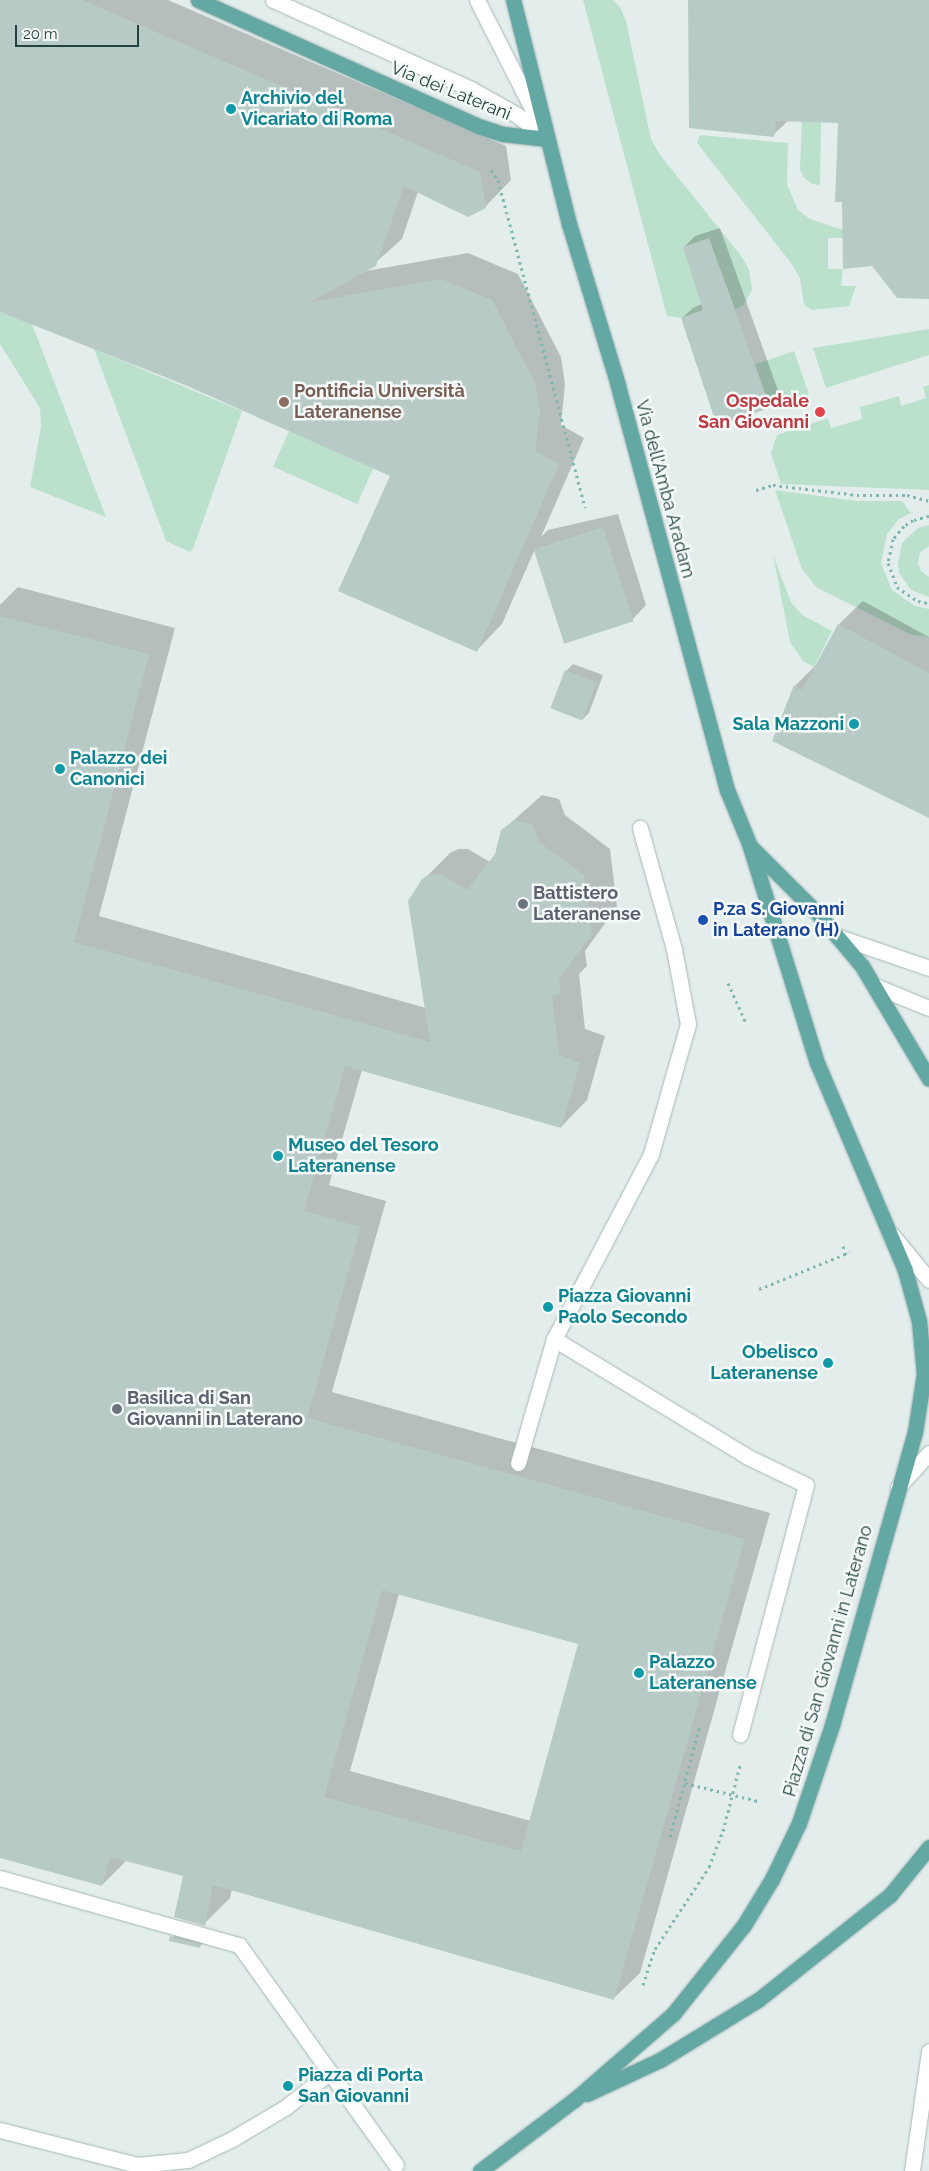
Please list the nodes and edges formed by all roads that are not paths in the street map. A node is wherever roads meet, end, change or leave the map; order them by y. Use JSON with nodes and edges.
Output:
{"nodes":[{"id":1,"x":198,"y":0,"type":"edge"},
{"id":2,"x":274,"y":0,"type":"edge"},
{"id":3,"x":477,"y":0,"type":"edge"},
{"id":4,"x":513,"y":0,"type":"edge"},
{"id":5,"x":548,"y":139,"type":"junction"},
{"id":6,"x":640,"y":828,"type":"dead end"},
{"id":7,"x":750,"y":846,"type":"junction"},
{"id":8,"x":839,"y":937,"type":"junction"},
{"id":9,"x":929,"y":968,"type":"edge"},
{"id":10,"x":875,"y":986,"type":"junction"},
{"id":11,"x":929,"y":1008,"type":"edge"},
{"id":12,"x":929,"y":1078,"type":"edge"},
{"id":13,"x":891,"y":1233,"type":"junction"},
{"id":14,"x":929,"y":1280,"type":"edge"},
{"id":15,"x":554,"y":1339,"type":"junction"},
{"id":16,"x":929,"y":1453,"type":"edge"},
{"id":17,"x":518,"y":1462,"type":"dead end"},
{"id":18,"x":897,"y":1489,"type":"junction"},
{"id":19,"x":740,"y":1734,"type":"road end"},
{"id":20,"x":929,"y":1847,"type":"edge"},
{"id":21,"x":0,"y":1878,"type":"edge"},
{"id":22,"x":929,"y":2052,"type":"edge"},
{"id":23,"x":330,"y":2072,"type":"junction"},
{"id":24,"x":574,"y":2100,"type":"junction"},
{"id":25,"x":0,"y":2130,"type":"edge"},
{"id":26,"x":396,"y":2165,"type":"dead end"},
{"id":27,"x":480,"y":2171,"type":"edge"},
{"id":28,"x":912,"y":2171,"type":"edge"}],
"edges":[{"from":1,"to":5,"type":"main road","name":"Via dei Laterani"},
{"from":2,"to":5,"type":"street","name":"Via dei Laterani"},
{"from":3,"to":5,"type":"street","name":"Via dell'Amba Aradam"},
{"from":4,"to":5,"type":"main road","name":"Via dell'Amba Aradam"},
{"from":5,"to":7,"type":"main road","name":"Via dell'Amba Aradam"},
{"from":6,"to":15,"type":"street"},
{"from":7,"to":8,"type":"main road"},
{"from":7,"to":13,"type":"main road","name":"Piazza di San Giovanni in Laterano"},
{"from":8,"to":9,"type":"street"},
{"from":8,"to":10,"type":"main road"},
{"from":10,"to":11,"type":"street"},
{"from":10,"to":12,"type":"main road"},
{"from":13,"to":14,"type":"street","name":"Piazza di San Giovanni in Laterano"},
{"from":13,"to":18,"type":"main road","name":"Piazza di San Giovanni in Laterano"},
{"from":15,"to":17,"type":"street"},
{"from":15,"to":19,"type":"street"},
{"from":16,"to":18,"type":"street","name":"Piazza di San Giovanni in Laterano"},
{"from":18,"to":24,"type":"main road","name":"Piazza di San Giovanni in Laterano"},
{"from":20,"to":24,"type":"main road"},
{"from":21,"to":23,"type":"street"},
{"from":22,"to":28,"type":"street"},
{"from":23,"to":25,"type":"street"},
{"from":23,"to":26,"type":"street"},
{"from":24,"to":27,"type":"main road"}]}
